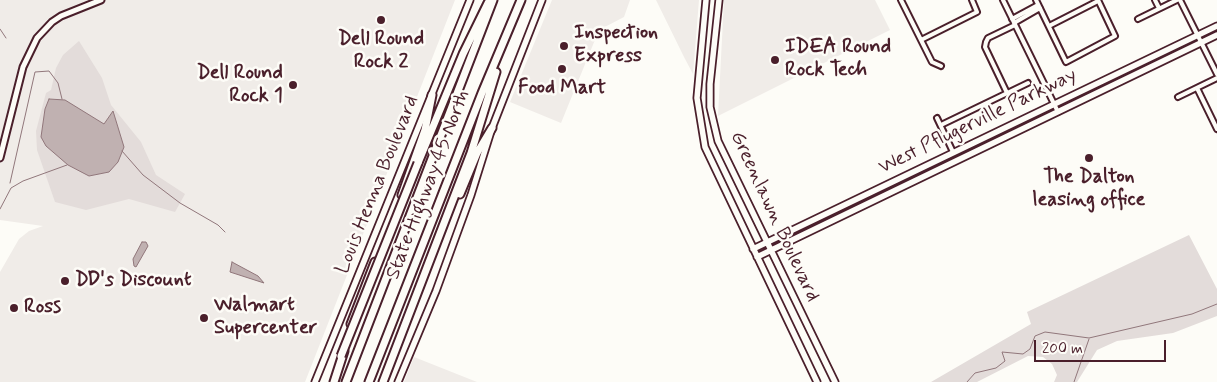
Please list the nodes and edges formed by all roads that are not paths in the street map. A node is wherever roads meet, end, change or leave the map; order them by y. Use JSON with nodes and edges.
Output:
{"nodes":[{"id":1,"x":101,"y":0,"type":"edge"},
{"id":2,"x":470,"y":0,"type":"edge"},
{"id":3,"x":491,"y":0,"type":"edge"},
{"id":4,"x":521,"y":0,"type":"edge"},
{"id":5,"x":542,"y":0,"type":"edge"},
{"id":6,"x":706,"y":0,"type":"edge"},
{"id":7,"x":718,"y":0,"type":"edge"},
{"id":8,"x":907,"y":0,"type":"edge"},
{"id":9,"x":972,"y":0,"type":"edge"},
{"id":10,"x":1003,"y":0,"type":"edge"},
{"id":11,"x":1098,"y":0,"type":"edge"},
{"id":12,"x":1155,"y":0,"type":"edge"},
{"id":13,"x":1178,"y":0,"type":"edge"},
{"id":14,"x":901,"y":1,"type":"edge"},
{"id":15,"x":1038,"y":4,"type":"edge"},
{"id":16,"x":1159,"y":8,"type":"junction"},
{"id":17,"x":1138,"y":19,"type":"dead end"},
{"id":18,"x":1014,"y":22,"type":"junction"},
{"id":19,"x":1049,"y":26,"type":"junction"},
{"id":20,"x":1217,"y":26,"type":"edge"},
{"id":21,"x":1198,"y":35,"type":"junction"},
{"id":22,"x":1217,"y":35,"type":"edge"},
{"id":23,"x":921,"y":40,"type":"junction"},
{"id":24,"x":1202,"y":42,"type":"junction"},
{"id":25,"x":504,"y":45,"type":"junction"},
{"id":26,"x":701,"y":49,"type":"junction"},
{"id":27,"x":715,"y":50,"type":"junction"},
{"id":28,"x":941,"y":66,"type":"dead end"},
{"id":29,"x":1217,"y":74,"type":"edge"},
{"id":30,"x":1217,"y":78,"type":"edge"},
{"id":31,"x":1028,"y":83,"type":"dead end"},
{"id":32,"x":1197,"y":88,"type":"junction"},
{"id":33,"x":1007,"y":93,"type":"junction"},
{"id":34,"x":432,"y":95,"type":"junction"},
{"id":35,"x":1178,"y":97,"type":"dead end"},
{"id":36,"x":1053,"y":105,"type":"junction"},
{"id":37,"x":1058,"y":112,"type":"junction"},
{"id":38,"x":937,"y":118,"type":"dead end"},
{"id":39,"x":941,"y":125,"type":"junction"},
{"id":40,"x":492,"y":128,"type":"junction"},
{"id":41,"x":1217,"y":129,"type":"edge"},
{"id":42,"x":954,"y":152,"type":"junction"},
{"id":43,"x":0,"y":158,"type":"edge"},
{"id":44,"x":909,"y":173,"type":"junction"},
{"id":45,"x":913,"y":182,"type":"junction"},
{"id":46,"x":768,"y":242,"type":"junction"},
{"id":47,"x":753,"y":249,"type":"junction"},
{"id":48,"x":772,"y":250,"type":"junction"},
{"id":49,"x":757,"y":257,"type":"junction"},
{"id":50,"x":315,"y":382,"type":"edge"},
{"id":51,"x":330,"y":382,"type":"edge"},
{"id":52,"x":334,"y":382,"type":"edge"},
{"id":53,"x":346,"y":382,"type":"edge"},
{"id":54,"x":369,"y":382,"type":"edge"},
{"id":55,"x":383,"y":382,"type":"edge"},
{"id":56,"x":398,"y":382,"type":"edge"},
{"id":57,"x":817,"y":382,"type":"edge"},
{"id":58,"x":835,"y":382,"type":"edge"}],
"edges":[{"from":1,"to":43,"type":"street"},
{"from":2,"to":34,"type":"main road","name":"Louis Henna Boulevard"},
{"from":3,"to":51,"type":"highway","bridge":true},
{"from":3,"to":53,"type":"highway","name":"State Highway 45 North"},
{"from":4,"to":25,"type":"highway","name":"State Highway 45 North"},
{"from":5,"to":40,"type":"main road"},
{"from":6,"to":26,"type":"main road","name":"Greenlawn Boulevard"},
{"from":7,"to":27,"type":"main road","name":"Greenlawn Boulevard"},
{"from":8,"to":14,"type":"street"},
{"from":9,"to":23,"type":"street"},
{"from":10,"to":18,"type":"street"},
{"from":11,"to":19,"type":"street"},
{"from":11,"to":19,"type":"street"},
{"from":12,"to":16,"type":"street"},
{"from":13,"to":16,"type":"street"},
{"from":13,"to":21,"type":"street"},
{"from":14,"to":23,"type":"street"},
{"from":15,"to":18,"type":"street"},
{"from":15,"to":19,"type":"street"},
{"from":16,"to":17,"type":"street"},
{"from":18,"to":33,"type":"street"},
{"from":18,"to":36,"type":"street"},
{"from":20,"to":21,"type":"main road","name":"West Pflugerville Parkway"},
{"from":21,"to":24,"type":"street"},
{"from":21,"to":36,"type":"main road","name":"West Pflugerville Parkway"},
{"from":22,"to":24,"type":"main road","name":"West Pflugerville Parkway"},
{"from":23,"to":28,"type":"street"},
{"from":24,"to":29,"type":"street"},
{"from":24,"to":37,"type":"main road","name":"West Pflugerville Parkway"},
{"from":25,"to":54,"type":"highway","name":"State Highway 45 North"},
{"from":25,"to":55,"type":"highway"},
{"from":26,"to":27,"type":"main road"},
{"from":26,"to":47,"type":"main road","name":"Greenlawn Boulevard"},
{"from":27,"to":46,"type":"main road","name":"Greenlawn Boulevard"},
{"from":30,"to":32,"type":"street"},
{"from":31,"to":33,"type":"street"},
{"from":32,"to":35,"type":"street"},
{"from":32,"to":41,"type":"street"},
{"from":33,"to":39,"type":"street"},
{"from":34,"to":50,"type":"main road","name":"Louis Henna Boulevard"},
{"from":34,"to":52,"type":"highway","bridge":true},
{"from":36,"to":37,"type":"street"},
{"from":36,"to":42,"type":"main road","name":"West Pflugerville Parkway"},
{"from":37,"to":45,"type":"main road","name":"West Pflugerville Parkway"},
{"from":38,"to":39,"type":"street"},
{"from":39,"to":42,"type":"street"},
{"from":40,"to":55,"type":"highway"},
{"from":40,"to":56,"type":"main road"},
{"from":42,"to":44,"type":"main road","name":"West Pflugerville Parkway"},
{"from":44,"to":45,"type":"main road"},
{"from":44,"to":46,"type":"main road","name":"West Pflugerville Parkway"},
{"from":45,"to":48,"type":"main road","name":"West Pflugerville Parkway"},
{"from":46,"to":47,"type":"main road","name":"West Pflugerville Parkway"},
{"from":46,"to":48,"type":"main road","name":"Greenlawn Boulevard"},
{"from":47,"to":49,"type":"main road","name":"Greenlawn Boulevard"},
{"from":48,"to":49,"type":"main road","name":"West Pflugerville Parkway"},
{"from":48,"to":58,"type":"main road","name":"Greenlawn Boulevard"},
{"from":49,"to":57,"type":"main road","name":"Greenlawn Boulevard"}]}
